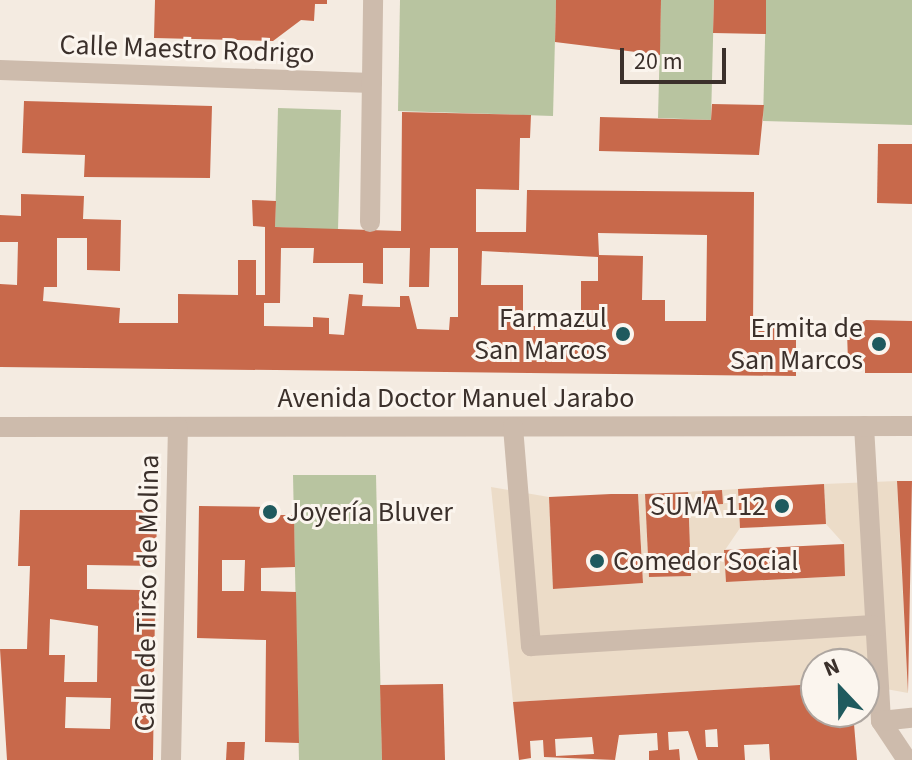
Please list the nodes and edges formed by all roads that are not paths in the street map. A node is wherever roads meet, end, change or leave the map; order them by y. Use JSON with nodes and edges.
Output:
{"nodes":[{"id":1,"x":373,"y":0,"type":"edge"},
{"id":2,"x":0,"y":70,"type":"edge"},
{"id":3,"x":372,"y":83,"type":"junction"},
{"id":4,"x":370,"y":222,"type":"dead end"},
{"id":5,"x":864,"y":426,"type":"junction"},
{"id":6,"x":912,"y":426,"type":"edge"},
{"id":7,"x":0,"y":427,"type":"edge"},
{"id":8,"x":178,"y":427,"type":"junction"},
{"id":9,"x":513,"y":427,"type":"junction"},
{"id":10,"x":873,"y":625,"type":"junction"},
{"id":11,"x":912,"y":718,"type":"edge"},
{"id":12,"x":881,"y":721,"type":"junction"},
{"id":13,"x":171,"y":760,"type":"edge"},
{"id":14,"x":907,"y":760,"type":"edge"}],
"edges":[{"from":1,"to":3,"type":"street"},
{"from":2,"to":3,"type":"street","name":"Calle Maestro Rodrigo"},
{"from":3,"to":4,"type":"street"},
{"from":5,"to":6,"type":"street","name":"Avenida Doctor Manuel Jarabo"},
{"from":5,"to":9,"type":"street","name":"Avenida Doctor Manuel Jarabo"},
{"from":5,"to":10,"type":"street"},
{"from":7,"to":8,"type":"street","name":"Avenida Doctor Manuel Jarabo"},
{"from":8,"to":9,"type":"street","name":"Avenida Doctor Manuel Jarabo"},
{"from":8,"to":13,"type":"street","name":"Calle de Tirso de Molina"},
{"from":9,"to":10,"type":"street"},
{"from":10,"to":12,"type":"street"},
{"from":11,"to":12,"type":"street"},
{"from":12,"to":14,"type":"street"}]}
